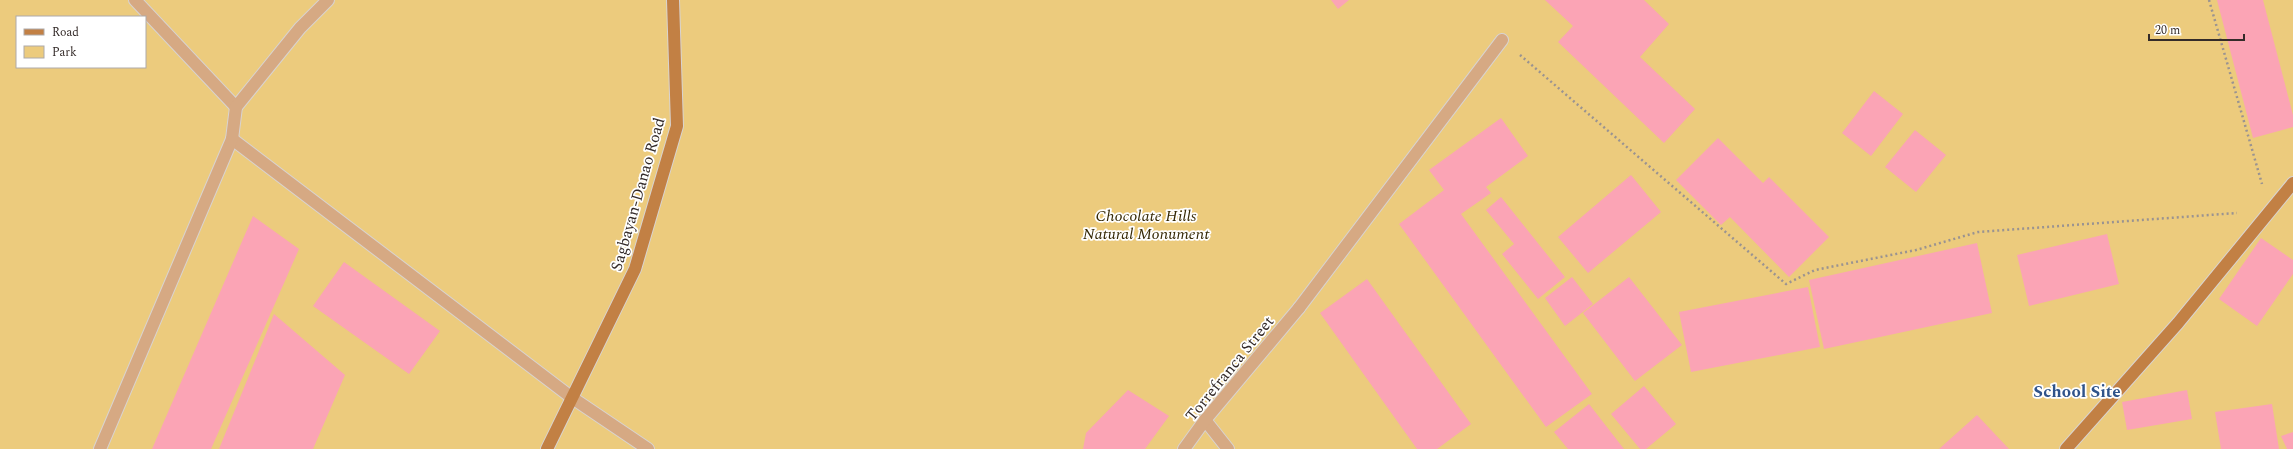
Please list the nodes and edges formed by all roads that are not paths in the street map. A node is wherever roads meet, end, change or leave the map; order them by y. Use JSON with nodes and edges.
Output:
{"nodes":[{"id":1,"x":135,"y":0,"type":"edge"},
{"id":2,"x":328,"y":0,"type":"edge"},
{"id":3,"x":673,"y":0,"type":"edge"},
{"id":4,"x":1502,"y":40,"type":"road end"},
{"id":5,"x":236,"y":107,"type":"junction"},
{"id":6,"x":232,"y":139,"type":"junction"},
{"id":7,"x":2293,"y":183,"type":"edge"},
{"id":8,"x":571,"y":397,"type":"junction"},
{"id":9,"x":1205,"y":420,"type":"junction"},
{"id":10,"x":100,"y":449,"type":"edge"},
{"id":11,"x":547,"y":449,"type":"edge"},
{"id":12,"x":648,"y":449,"type":"edge"},
{"id":13,"x":1184,"y":449,"type":"edge"},
{"id":14,"x":1228,"y":449,"type":"edge"},
{"id":15,"x":2066,"y":449,"type":"edge"}],
"edges":[{"from":1,"to":5,"type":"street"},
{"from":2,"to":5,"type":"street"},
{"from":3,"to":8,"type":"main road","name":"Sagbayan-Danao Road"},
{"from":4,"to":9,"type":"street","name":"Torrefranca Street"},
{"from":5,"to":6,"type":"street"},
{"from":6,"to":8,"type":"street"},
{"from":6,"to":10,"type":"street"},
{"from":7,"to":15,"type":"main road"},
{"from":8,"to":11,"type":"main road","name":"Sagbayan-Danao Road"},
{"from":8,"to":12,"type":"street"},
{"from":9,"to":13,"type":"street","name":"Torrefranca Street"},
{"from":9,"to":14,"type":"street"}]}
